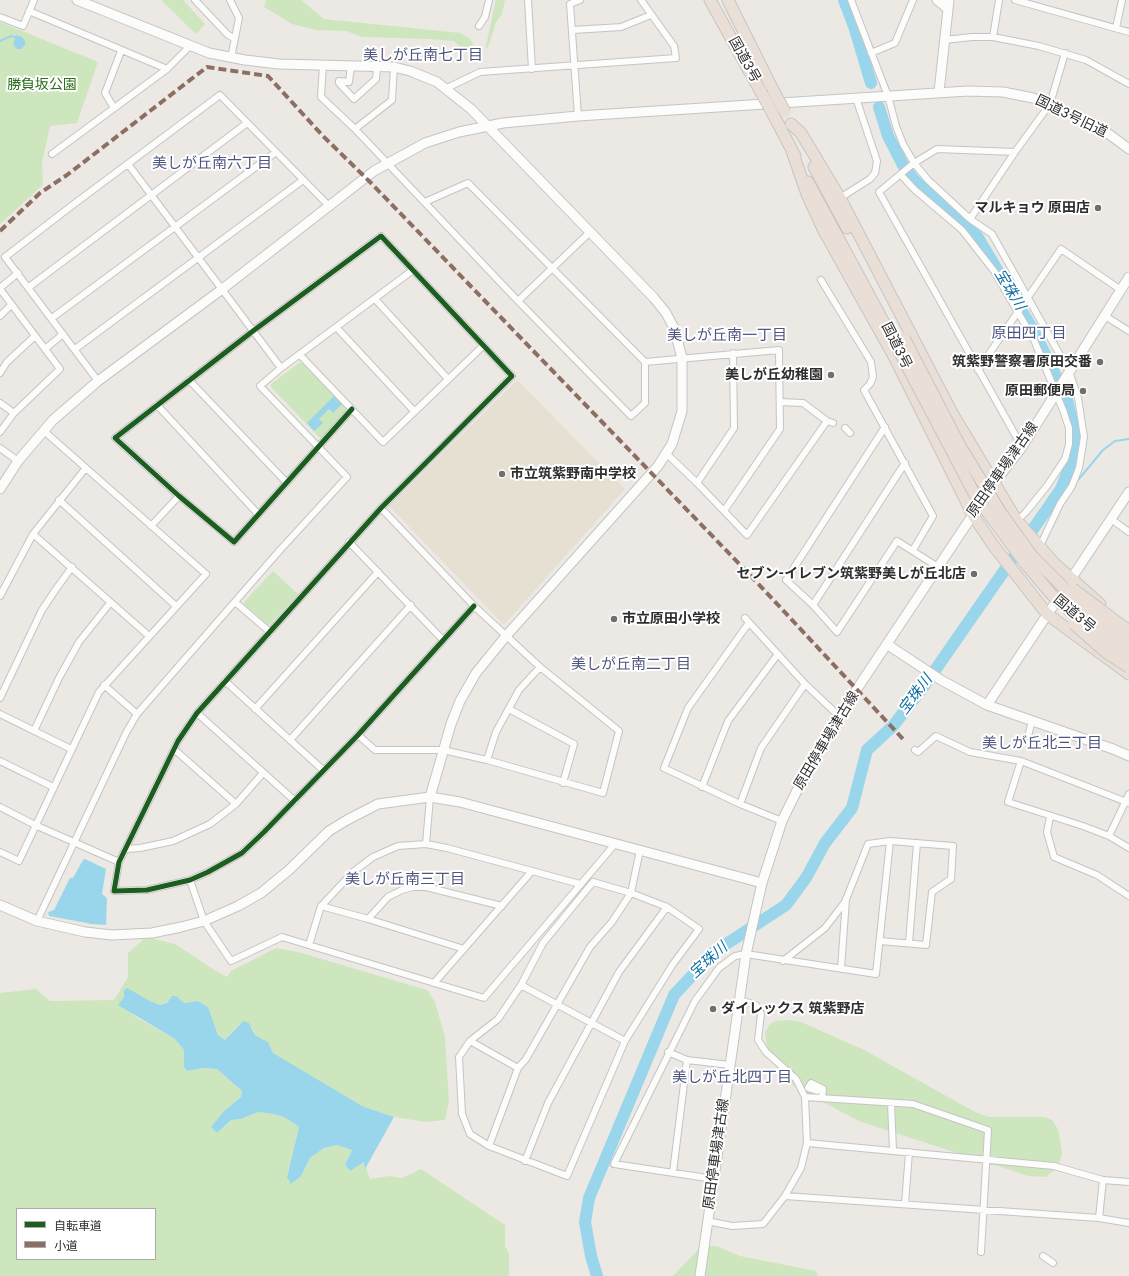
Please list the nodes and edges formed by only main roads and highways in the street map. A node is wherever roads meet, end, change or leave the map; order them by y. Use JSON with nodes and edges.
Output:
{"nodes":[{"id":1,"x":710,"y":0,"type":"edge"},
{"id":2,"x":728,"y":0,"type":"edge"},
{"id":3,"x":791,"y":124,"type":"junction"},
{"id":4,"x":792,"y":151,"type":"junction"},
{"id":5,"x":903,"y":339,"type":"junction"},
{"id":6,"x":1001,"y":513,"type":"junction"},
{"id":7,"x":1052,"y":595,"type":"junction"},
{"id":8,"x":1129,"y":626,"type":"edge"},
{"id":9,"x":1129,"y":630,"type":"edge"},
{"id":10,"x":1129,"y":644,"type":"edge"},
{"id":11,"x":1129,"y":656,"type":"edge"},
{"id":12,"x":1129,"y":667,"type":"edge"},
{"id":13,"x":1129,"y":674,"type":"edge"}],
"edges":[{"from":1,"to":4,"type":"highway","name":"国道3号","bridge":true},
{"from":2,"to":3,"type":"highway","name":"国道3号","bridge":true},
{"from":3,"to":5,"type":"highway","name":"国道3号"},
{"from":3,"to":5,"type":"highway"},
{"from":4,"to":5,"type":"highway","name":"国道3号"},
{"from":4,"to":13,"type":"highway"},
{"from":5,"to":6,"type":"highway","name":"国道3号","bridge":true},
{"from":5,"to":7,"type":"highway","name":"国道3号","bridge":true},
{"from":5,"to":8,"type":"highway"},
{"from":6,"to":9,"type":"highway","bridge":true},
{"from":6,"to":10,"type":"highway","name":"国道3号","bridge":true},
{"from":7,"to":11,"type":"highway","name":"国道3号","bridge":true},
{"from":7,"to":12,"type":"highway","bridge":true}]}
